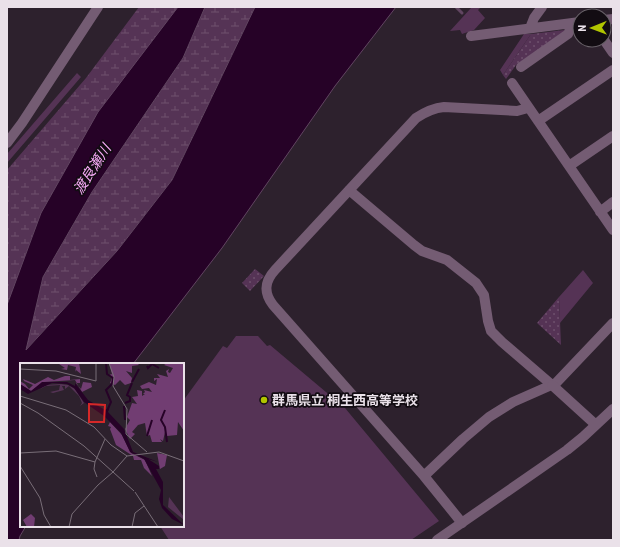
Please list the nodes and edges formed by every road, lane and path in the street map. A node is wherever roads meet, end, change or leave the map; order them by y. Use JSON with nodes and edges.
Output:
{"nodes":[{"id":1,"x":98,"y":7,"type":"edge"},
{"id":2,"x":542,"y":7,"type":"edge"},
{"id":3,"x":572,"y":23,"type":"edge"},
{"id":4,"x":572,"y":27,"type":"edge"},
{"id":5,"x":530,"y":28,"type":"junction"},
{"id":6,"x":471,"y":36,"type":"dead end"},
{"id":7,"x":521,"y":67,"type":"dead end"},
{"id":8,"x":613,"y":70,"type":"edge"},
{"id":9,"x":512,"y":83,"type":"dead end"},
{"id":10,"x":528,"y":108,"type":"junction"},
{"id":11,"x":538,"y":121,"type":"junction"},
{"id":12,"x":613,"y":136,"type":"edge"},
{"id":13,"x":7,"y":143,"type":"edge"},
{"id":14,"x":569,"y":166,"type":"junction"},
{"id":15,"x":349,"y":190,"type":"junction"},
{"id":16,"x":613,"y":202,"type":"edge"},
{"id":17,"x":600,"y":212,"type":"junction"},
{"id":18,"x":613,"y":230,"type":"edge"},
{"id":19,"x":613,"y":323,"type":"edge"},
{"id":20,"x":552,"y":385,"type":"junction"},
{"id":21,"x":613,"y":409,"type":"edge"},
{"id":22,"x":596,"y":425,"type":"junction"},
{"id":23,"x":424,"y":476,"type":"junction"},
{"id":24,"x":462,"y":523,"type":"junction"},
{"id":25,"x":437,"y":540,"type":"edge"}],
"edges":[{"from":1,"to":13,"type":"street"},
{"from":2,"to":5,"type":"street"},
{"from":3,"to":5,"type":"street"},
{"from":4,"to":7,"type":"street"},
{"from":5,"to":6,"type":"street"},
{"from":8,"to":11,"type":"street"},
{"from":9,"to":10,"type":"street"},
{"from":10,"to":11,"type":"street"},
{"from":10,"to":15,"type":"street"},
{"from":11,"to":14,"type":"street"},
{"from":12,"to":14,"type":"street"},
{"from":14,"to":17,"type":"street"},
{"from":15,"to":20,"type":"street"},
{"from":15,"to":23,"type":"street"},
{"from":16,"to":17,"type":"street"},
{"from":17,"to":18,"type":"street"},
{"from":19,"to":20,"type":"street"},
{"from":20,"to":22,"type":"street"},
{"from":20,"to":23,"type":"street"},
{"from":21,"to":22,"type":"street"},
{"from":22,"to":24,"type":"street"},
{"from":23,"to":24,"type":"street"},
{"from":24,"to":25,"type":"street"}]}
